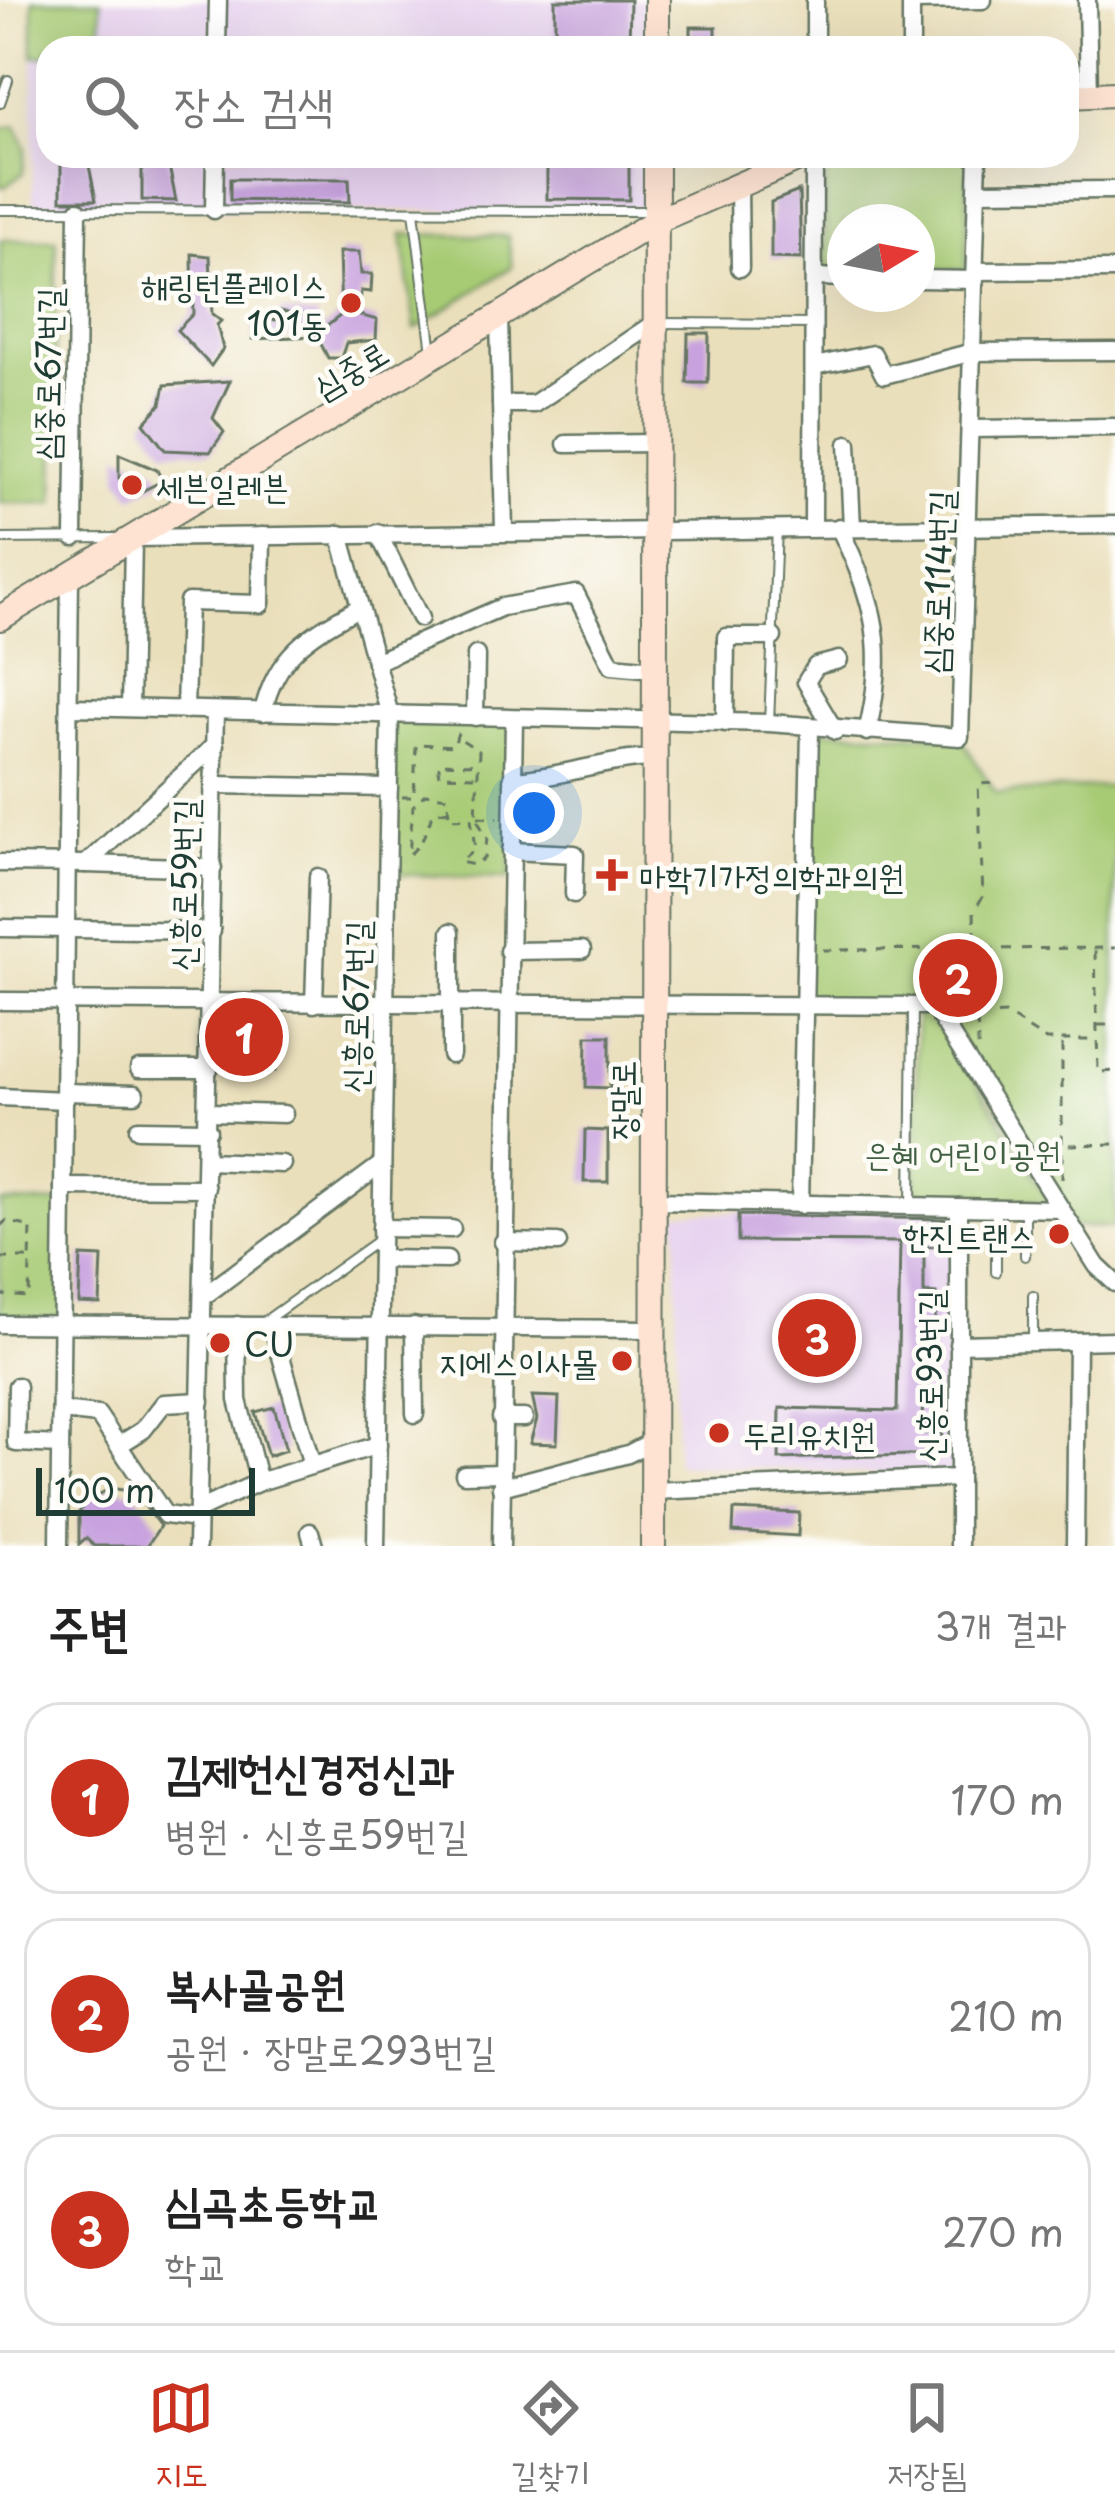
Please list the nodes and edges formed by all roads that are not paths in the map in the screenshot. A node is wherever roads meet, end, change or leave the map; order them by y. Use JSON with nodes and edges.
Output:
{"nodes":[{"id":1,"x":218,"y":0,"type":"edge"},
{"id":2,"x":657,"y":0,"type":"edge"},
{"id":3,"x":815,"y":0,"type":"edge"},
{"id":4,"x":911,"y":0,"type":"edge"},
{"id":5,"x":983,"y":0,"type":"edge"},
{"id":6,"x":1088,"y":0,"type":"edge"},
{"id":7,"x":217,"y":36,"type":"edge"},
{"id":8,"x":657,"y":36,"type":"edge"},
{"id":9,"x":815,"y":36,"type":"edge"},
{"id":10,"x":911,"y":36,"type":"edge"},
{"id":11,"x":8,"y":80,"type":"dead end"},
{"id":12,"x":1079,"y":86,"type":"edge"},
{"id":13,"x":1115,"y":94,"type":"edge"},
{"id":14,"x":1079,"y":95,"type":"edge"},
{"id":15,"x":0,"y":103,"type":"edge"},
{"id":16,"x":215,"y":168,"type":"edge"},
{"id":17,"x":656,"y":168,"type":"edge"},
{"id":18,"x":782,"y":168,"type":"edge"},
{"id":19,"x":810,"y":168,"type":"edge"},
{"id":20,"x":978,"y":168,"type":"edge"},
{"id":21,"x":739,"y":186,"type":"junction"},
{"id":22,"x":1115,"y":190,"type":"edge"},
{"id":23,"x":977,"y":191,"type":"junction"},
{"id":24,"x":0,"y":210,"type":"edge"},
{"id":25,"x":78,"y":210,"type":"junction"},
{"id":26,"x":214,"y":210,"type":"junction"},
{"id":27,"x":414,"y":211,"type":"junction"},
{"id":28,"x":656,"y":216,"type":"junction"},
{"id":29,"x":740,"y":268,"type":"dead end"},
{"id":30,"x":1115,"y":270,"type":"edge"},
{"id":31,"x":975,"y":275,"type":"junction"},
{"id":32,"x":814,"y":277,"type":"junction"},
{"id":33,"x":827,"y":277,"type":"edge"},
{"id":34,"x":935,"y":278,"type":"edge"},
{"id":35,"x":499,"y":316,"type":"junction"},
{"id":36,"x":656,"y":322,"type":"junction"},
{"id":37,"x":814,"y":324,"type":"junction"},
{"id":38,"x":1115,"y":351,"type":"edge"},
{"id":39,"x":973,"y":352,"type":"junction"},
{"id":40,"x":433,"y":356,"type":"junction"},
{"id":41,"x":814,"y":366,"type":"junction"},
{"id":42,"x":501,"y":404,"type":"junction"},
{"id":43,"x":1115,"y":427,"type":"edge"},
{"id":44,"x":971,"y":429,"type":"junction"},
{"id":45,"x":656,"y":443,"type":"junction"},
{"id":46,"x":566,"y":444,"type":"dead end"},
{"id":47,"x":848,"y":444,"type":"dead end"},
{"id":48,"x":1115,"y":525,"type":"edge"},
{"id":49,"x":845,"y":526,"type":"junction"},
{"id":50,"x":968,"y":526,"type":"junction"},
{"id":51,"x":777,"y":527,"type":"junction"},
{"id":52,"x":813,"y":527,"type":"junction"},
{"id":53,"x":655,"y":528,"type":"junction"},
{"id":54,"x":504,"y":531,"type":"junction"},
{"id":55,"x":378,"y":533,"type":"junction"},
{"id":56,"x":340,"y":534,"type":"junction"},
{"id":57,"x":262,"y":536,"type":"junction"},
{"id":58,"x":0,"y":538,"type":"edge"},
{"id":59,"x":74,"y":538,"type":"junction"},
{"id":60,"x":133,"y":538,"type":"junction"},
{"id":61,"x":70,"y":576,"type":"junction"},
{"id":62,"x":360,"y":608,"type":"junction"},
{"id":63,"x":0,"y":617,"type":"edge"},
{"id":64,"x":420,"y":618,"type":"dead end"},
{"id":65,"x":772,"y":637,"type":"junction"},
{"id":66,"x":476,"y":655,"type":"dead end"},
{"id":67,"x":839,"y":660,"type":"dead end"},
{"id":68,"x":375,"y":662,"type":"junction"},
{"id":69,"x":655,"y":669,"type":"junction"},
{"id":70,"x":71,"y":707,"type":"junction"},
{"id":71,"x":130,"y":709,"type":"junction"},
{"id":72,"x":185,"y":710,"type":"junction"},
{"id":73,"x":215,"y":711,"type":"junction"},
{"id":74,"x":263,"y":712,"type":"junction"},
{"id":75,"x":390,"y":715,"type":"junction"},
{"id":76,"x":468,"y":717,"type":"junction"},
{"id":77,"x":514,"y":718,"type":"junction"},
{"id":78,"x":655,"y":722,"type":"junction"},
{"id":79,"x":724,"y":723,"type":"junction"},
{"id":80,"x":769,"y":723,"type":"junction"},
{"id":81,"x":811,"y":730,"type":"junction"},
{"id":82,"x":836,"y":731,"type":"junction"},
{"id":83,"x":867,"y":732,"type":"junction"},
{"id":84,"x":215,"y":745,"type":"junction"},
{"id":85,"x":655,"y":758,"type":"junction"},
{"id":86,"x":512,"y":780,"type":"junction"},
{"id":87,"x":214,"y":785,"type":"junction"},
{"id":88,"x":388,"y":793,"type":"junction"},
{"id":89,"x":511,"y":851,"type":"junction"},
{"id":90,"x":0,"y":863,"type":"edge"},
{"id":91,"x":77,"y":865,"type":"junction"},
{"id":92,"x":213,"y":868,"type":"junction"},
{"id":93,"x":318,"y":877,"type":"dead end"},
{"id":94,"x":574,"y":894,"type":"dead end"},
{"id":95,"x":0,"y":928,"type":"edge"},
{"id":96,"x":67,"y":930,"type":"junction"},
{"id":97,"x":212,"y":931,"type":"junction"},
{"id":98,"x":451,"y":932,"type":"dead end"},
{"id":99,"x":582,"y":950,"type":"dead end"},
{"id":100,"x":508,"y":951,"type":"junction"},
{"id":101,"x":0,"y":1001,"type":"edge"},
{"id":102,"x":66,"y":1003,"type":"junction"},
{"id":103,"x":210,"y":1004,"type":"junction"},
{"id":104,"x":314,"y":1004,"type":"junction"},
{"id":105,"x":384,"y":1004,"type":"junction"},
{"id":106,"x":452,"y":1004,"type":"junction"},
{"id":107,"x":507,"y":1005,"type":"junction"},
{"id":108,"x":654,"y":1006,"type":"junction"},
{"id":109,"x":800,"y":1006,"type":"junction"},
{"id":110,"x":914,"y":1006,"type":"junction"},
{"id":111,"x":451,"y":1055,"type":"dead end"},
{"id":112,"x":238,"y":1060,"type":"dead end"},
{"id":113,"x":209,"y":1064,"type":"junction"},
{"id":114,"x":139,"y":1069,"type":"dead end"},
{"id":115,"x":135,"y":1094,"type":"dead end"},
{"id":116,"x":0,"y":1096,"type":"edge"},
{"id":117,"x":64,"y":1096,"type":"junction"},
{"id":118,"x":284,"y":1114,"type":"dead end"},
{"id":119,"x":208,"y":1121,"type":"junction"},
{"id":120,"x":138,"y":1129,"type":"dead end"},
{"id":121,"x":207,"y":1161,"type":"junction"},
{"id":122,"x":282,"y":1164,"type":"dead end"},
{"id":123,"x":382,"y":1164,"type":"junction"},
{"id":124,"x":63,"y":1187,"type":"junction"},
{"id":125,"x":206,"y":1188,"type":"junction"},
{"id":126,"x":653,"y":1202,"type":"junction"},
{"id":127,"x":800,"y":1205,"type":"junction"},
{"id":128,"x":910,"y":1206,"type":"junction"},
{"id":129,"x":959,"y":1207,"type":"junction"},
{"id":130,"x":996,"y":1208,"type":"junction"},
{"id":131,"x":1025,"y":1208,"type":"junction"},
{"id":132,"x":1061,"y":1209,"type":"junction"},
{"id":133,"x":452,"y":1229,"type":"dead end"},
{"id":134,"x":381,"y":1233,"type":"junction"},
{"id":135,"x":503,"y":1242,"type":"junction"},
{"id":136,"x":558,"y":1243,"type":"dead end"},
{"id":137,"x":1024,"y":1256,"type":"dead end"},
{"id":138,"x":380,"y":1259,"type":"junction"},
{"id":139,"x":447,"y":1260,"type":"dead end"},
{"id":140,"x":996,"y":1272,"type":"dead end"},
{"id":141,"x":1115,"y":1283,"type":"edge"},
{"id":142,"x":204,"y":1296,"type":"junction"},
{"id":143,"x":1033,"y":1296,"type":"dead end"},
{"id":144,"x":0,"y":1324,"type":"edge"},
{"id":145,"x":62,"y":1324,"type":"junction"},
{"id":146,"x":203,"y":1325,"type":"junction"},
{"id":147,"x":237,"y":1325,"type":"junction"},
{"id":148,"x":265,"y":1325,"type":"junction"},
{"id":149,"x":380,"y":1325,"type":"junction"},
{"id":150,"x":414,"y":1325,"type":"junction"},
{"id":151,"x":501,"y":1327,"type":"junction"},
{"id":152,"x":653,"y":1329,"type":"junction"},
{"id":153,"x":1115,"y":1340,"type":"edge"},
{"id":154,"x":1077,"y":1341,"type":"junction"},
{"id":155,"x":1034,"y":1342,"type":"junction"},
{"id":156,"x":958,"y":1344,"type":"junction"},
{"id":157,"x":17,"y":1386,"type":"dead end"},
{"id":158,"x":201,"y":1401,"type":"junction"},
{"id":159,"x":61,"y":1411,"type":"junction"},
{"id":160,"x":415,"y":1414,"type":"dead end"},
{"id":161,"x":501,"y":1418,"type":"junction"},
{"id":162,"x":524,"y":1418,"type":"dead end"},
{"id":163,"x":653,"y":1442,"type":"junction"},
{"id":164,"x":60,"y":1444,"type":"junction"},
{"id":165,"x":119,"y":1445,"type":"junction"},
{"id":166,"x":378,"y":1445,"type":"junction"},
{"id":167,"x":312,"y":1465,"type":"junction"},
{"id":168,"x":464,"y":1474,"type":"dead end"},
{"id":169,"x":957,"y":1478,"type":"junction"},
{"id":170,"x":501,"y":1480,"type":"junction"},
{"id":171,"x":259,"y":1482,"type":"junction"},
{"id":172,"x":653,"y":1491,"type":"junction"},
{"id":173,"x":198,"y":1514,"type":"junction"},
{"id":174,"x":59,"y":1546,"type":"edge"},
{"id":175,"x":197,"y":1546,"type":"edge"},
{"id":176,"x":376,"y":1546,"type":"edge"},
{"id":177,"x":501,"y":1546,"type":"edge"},
{"id":178,"x":652,"y":1546,"type":"edge"},
{"id":179,"x":959,"y":1546,"type":"edge"},
{"id":180,"x":1075,"y":1546,"type":"edge"}],
"edges":[{"from":1,"to":7,"type":"street"},
{"from":2,"to":8,"type":"street"},
{"from":3,"to":9,"type":"street"},
{"from":4,"to":5,"type":"street"},
{"from":4,"to":10,"type":"street"},
{"from":6,"to":12,"type":"street"},
{"from":11,"to":15,"type":"lane"},
{"from":13,"to":14,"type":"street"},
{"from":16,"to":26,"type":"street"},
{"from":17,"to":28,"type":"street","name":"장말로"},
{"from":18,"to":21,"type":"street","name":"심중로"},
{"from":19,"to":32,"type":"street"},
{"from":20,"to":23,"type":"street","name":"심중로114번길"},
{"from":21,"to":28,"type":"street","name":"심중로"},
{"from":21,"to":29,"type":"street"},
{"from":22,"to":23,"type":"street"},
{"from":23,"to":31,"type":"street","name":"심중로114번길"},
{"from":24,"to":25,"type":"lane"},
{"from":25,"to":26,"type":"lane"},
{"from":25,"to":59,"type":"street","name":"심중로67번길"},
{"from":26,"to":27,"type":"lane"},
{"from":27,"to":28,"type":"lane"},
{"from":27,"to":40,"type":"lane"},
{"from":28,"to":35,"type":"street","name":"심중로"},
{"from":28,"to":36,"type":"street","name":"장말로"},
{"from":30,"to":31,"type":"street"},
{"from":31,"to":34,"type":"street"},
{"from":31,"to":39,"type":"street","name":"심중로114번길"},
{"from":32,"to":33,"type":"street"},
{"from":32,"to":37,"type":"street"},
{"from":35,"to":40,"type":"street","name":"심중로"},
{"from":35,"to":42,"type":"street"},
{"from":36,"to":37,"type":"lane"},
{"from":36,"to":42,"type":"street"},
{"from":36,"to":45,"type":"street","name":"장말로"},
{"from":37,"to":41,"type":"street"},
{"from":38,"to":39,"type":"street"},
{"from":39,"to":41,"type":"street"},
{"from":39,"to":44,"type":"street","name":"심중로114번길"},
{"from":40,"to":60,"type":"street","name":"심중로"},
{"from":41,"to":52,"type":"street"},
{"from":42,"to":54,"type":"street"},
{"from":43,"to":44,"type":"street"},
{"from":44,"to":50,"type":"street","name":"심중로114번길"},
{"from":45,"to":46,"type":"street"},
{"from":45,"to":53,"type":"street","name":"장말로"},
{"from":47,"to":49,"type":"street"},
{"from":48,"to":50,"type":"street"},
{"from":49,"to":50,"type":"street"},
{"from":49,"to":52,"type":"street"},
{"from":49,"to":83,"type":"street"},
{"from":50,"to":83,"type":"street","name":"심중로114번길"},
{"from":51,"to":52,"type":"street"},
{"from":51,"to":53,"type":"street"},
{"from":51,"to":65,"type":"lane"},
{"from":53,"to":54,"type":"street"},
{"from":53,"to":69,"type":"street","name":"장말로"},
{"from":54,"to":55,"type":"street"},
{"from":55,"to":56,"type":"street"},
{"from":55,"to":64,"type":"street"},
{"from":56,"to":57,"type":"street"},
{"from":56,"to":62,"type":"street","name":"신흥로67번길"},
{"from":57,"to":60,"type":"street"},
{"from":57,"to":72,"type":"street"},
{"from":58,"to":59,"type":"lane"},
{"from":59,"to":60,"type":"lane"},
{"from":60,"to":61,"type":"street","name":"심중로"},
{"from":60,"to":71,"type":"street"},
{"from":61,"to":63,"type":"street","name":"심중로"},
{"from":61,"to":70,"type":"street"},
{"from":62,"to":68,"type":"street","name":"신흥로67번길"},
{"from":62,"to":74,"type":"street"},
{"from":65,"to":79,"type":"street"},
{"from":65,"to":80,"type":"lane"},
{"from":66,"to":76,"type":"street"},
{"from":67,"to":82,"type":"street"},
{"from":68,"to":69,"type":"street"},
{"from":68,"to":75,"type":"street","name":"신흥로67번길"},
{"from":69,"to":78,"type":"street","name":"장말로"},
{"from":70,"to":71,"type":"street"},
{"from":70,"to":91,"type":"street"},
{"from":71,"to":72,"type":"street"},
{"from":72,"to":73,"type":"street"},
{"from":73,"to":74,"type":"street"},
{"from":73,"to":84,"type":"street","name":"신흥로59번길"},
{"from":74,"to":75,"type":"street"},
{"from":75,"to":76,"type":"street"},
{"from":75,"to":88,"type":"street","name":"신흥로67번길"},
{"from":76,"to":77,"type":"street"},
{"from":77,"to":78,"type":"street"},
{"from":77,"to":86,"type":"street"},
{"from":78,"to":79,"type":"street"},
{"from":78,"to":85,"type":"street","name":"장말로"},
{"from":79,"to":80,"type":"street"},
{"from":80,"to":81,"type":"street"},
{"from":81,"to":82,"type":"street"},
{"from":81,"to":109,"type":"street"},
{"from":82,"to":83,"type":"street"},
{"from":84,"to":87,"type":"street","name":"신흥로59번길"},
{"from":84,"to":91,"type":"street"},
{"from":85,"to":86,"type":"street"},
{"from":85,"to":108,"type":"street","name":"장말로"},
{"from":86,"to":89,"type":"street"},
{"from":87,"to":88,"type":"street"},
{"from":87,"to":92,"type":"street","name":"신흥로59번길"},
{"from":88,"to":105,"type":"street","name":"신흥로67번길"},
{"from":89,"to":94,"type":"street"},
{"from":89,"to":100,"type":"street"},
{"from":90,"to":91,"type":"street"},
{"from":91,"to":92,"type":"street"},
{"from":91,"to":96,"type":"street"},
{"from":92,"to":97,"type":"street","name":"신흥로59번길"},
{"from":93,"to":104,"type":"street"},
{"from":95,"to":96,"type":"street"},
{"from":96,"to":97,"type":"street"},
{"from":96,"to":102,"type":"street"},
{"from":97,"to":103,"type":"street","name":"신흥로59번길"},
{"from":98,"to":106,"type":"street"},
{"from":99,"to":100,"type":"street"},
{"from":100,"to":107,"type":"street"},
{"from":101,"to":102,"type":"street"},
{"from":102,"to":103,"type":"street"},
{"from":102,"to":117,"type":"street"},
{"from":103,"to":104,"type":"street"},
{"from":103,"to":113,"type":"street","name":"신흥로59번길"},
{"from":104,"to":105,"type":"street"},
{"from":105,"to":106,"type":"street"},
{"from":105,"to":123,"type":"street","name":"신흥로67번길"},
{"from":106,"to":107,"type":"street"},
{"from":106,"to":111,"type":"street"},
{"from":107,"to":108,"type":"street"},
{"from":107,"to":135,"type":"street"},
{"from":108,"to":109,"type":"street"},
{"from":108,"to":126,"type":"street","name":"장말로"},
{"from":109,"to":110,"type":"street"},
{"from":109,"to":127,"type":"street"},
{"from":110,"to":128,"type":"lane"},
{"from":110,"to":132,"type":"street"},
{"from":112,"to":113,"type":"street"},
{"from":113,"to":114,"type":"street"},
{"from":113,"to":119,"type":"street","name":"신흥로59번길"},
{"from":115,"to":117,"type":"street"},
{"from":116,"to":117,"type":"street"},
{"from":117,"to":124,"type":"street"},
{"from":118,"to":119,"type":"street"},
{"from":119,"to":120,"type":"street"},
{"from":119,"to":121,"type":"street","name":"신흥로59번길"},
{"from":121,"to":122,"type":"street"},
{"from":121,"to":125,"type":"street","name":"신흥로59번길"},
{"from":123,"to":134,"type":"street","name":"신흥로67번길"},
{"from":123,"to":142,"type":"street"},
{"from":124,"to":125,"type":"street"},
{"from":124,"to":145,"type":"street"},
{"from":125,"to":142,"type":"street","name":"신흥로59번길"},
{"from":126,"to":127,"type":"street"},
{"from":126,"to":152,"type":"street","name":"장말로"},
{"from":127,"to":128,"type":"street"},
{"from":128,"to":129,"type":"street"},
{"from":129,"to":130,"type":"street"},
{"from":129,"to":156,"type":"street","name":"신흥로93번길"},
{"from":130,"to":131,"type":"street"},
{"from":130,"to":140,"type":"lane"},
{"from":131,"to":132,"type":"street"},
{"from":131,"to":137,"type":"lane"},
{"from":132,"to":141,"type":"street"},
{"from":133,"to":134,"type":"street"},
{"from":134,"to":138,"type":"street","name":"신흥로67번길"},
{"from":134,"to":148,"type":"lane"},
{"from":135,"to":136,"type":"street"},
{"from":135,"to":151,"type":"street"},
{"from":138,"to":139,"type":"street"},
{"from":138,"to":149,"type":"street","name":"신흥로67번길"},
{"from":142,"to":146,"type":"street","name":"신흥로59번길"},
{"from":143,"to":155,"type":"lane"},
{"from":144,"to":145,"type":"street"},
{"from":145,"to":146,"type":"street"},
{"from":145,"to":159,"type":"street"},
{"from":146,"to":147,"type":"street"},
{"from":146,"to":158,"type":"street","name":"신흥로59번길"},
{"from":147,"to":148,"type":"street"},
{"from":147,"to":171,"type":"street"},
{"from":148,"to":149,"type":"street"},
{"from":148,"to":167,"type":"street"},
{"from":149,"to":150,"type":"street"},
{"from":149,"to":166,"type":"street","name":"신흥로67번길"},
{"from":150,"to":151,"type":"street"},
{"from":150,"to":160,"type":"street"},
{"from":151,"to":152,"type":"street"},
{"from":151,"to":161,"type":"street"},
{"from":152,"to":163,"type":"street","name":"장말로"},
{"from":153,"to":154,"type":"street"},
{"from":154,"to":155,"type":"street"},
{"from":154,"to":180,"type":"street"},
{"from":155,"to":156,"type":"street"},
{"from":156,"to":169,"type":"street","name":"신흥로93번길"},
{"from":157,"to":164,"type":"street"},
{"from":158,"to":165,"type":"street"},
{"from":158,"to":173,"type":"street","name":"신흥로59번길"},
{"from":159,"to":164,"type":"street"},
{"from":159,"to":165,"type":"street"},
{"from":161,"to":162,"type":"street"},
{"from":161,"to":170,"type":"street"},
{"from":163,"to":170,"type":"street"},
{"from":163,"to":172,"type":"street","name":"장말로"},
{"from":164,"to":174,"type":"street"},
{"from":165,"to":173,"type":"street"},
{"from":166,"to":167,"type":"street"},
{"from":166,"to":176,"type":"street","name":"신흥로67번길"},
{"from":167,"to":171,"type":"street"},
{"from":168,"to":170,"type":"street"},
{"from":169,"to":172,"type":"street"},
{"from":169,"to":179,"type":"street","name":"신흥로93번길"},
{"from":170,"to":177,"type":"street"},
{"from":171,"to":173,"type":"street"},
{"from":172,"to":178,"type":"street","name":"장말로"},
{"from":173,"to":175,"type":"street","name":"신흥로59번길"}]}
